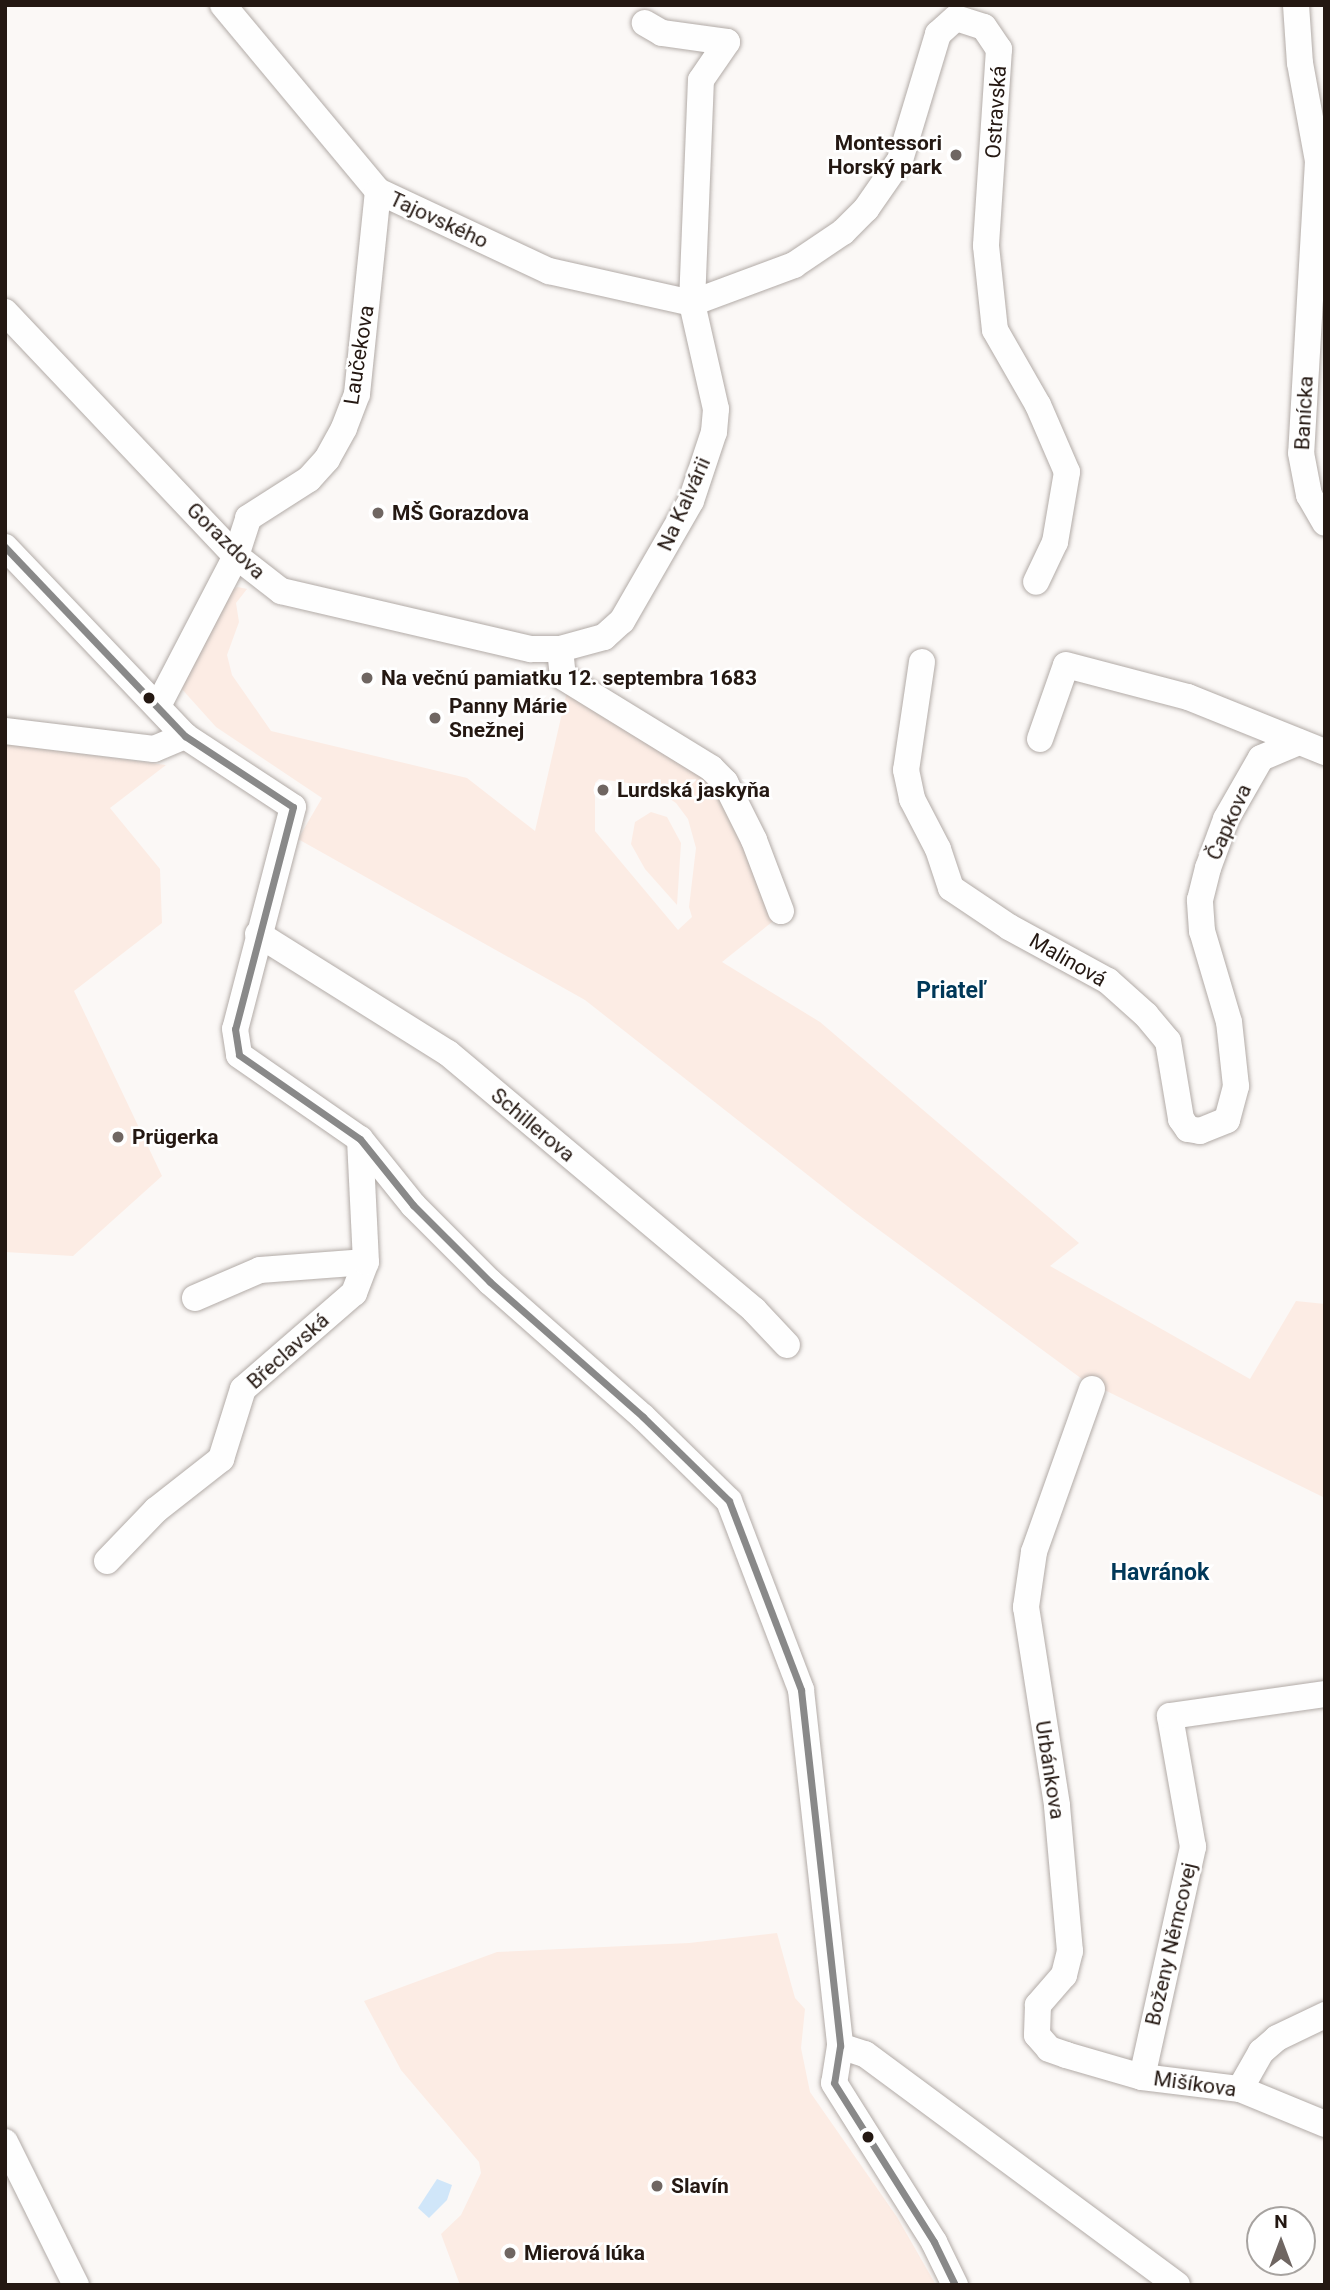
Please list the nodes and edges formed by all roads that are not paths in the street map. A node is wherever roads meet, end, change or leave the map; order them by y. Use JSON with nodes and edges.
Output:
{"nodes":[{"id":1,"x":223,"y":5,"type":"edge"},
{"id":2,"x":1296,"y":5,"type":"edge"},
{"id":3,"x":645,"y":23,"type":"dead end"},
{"id":4,"x":378,"y":191,"type":"junction"},
{"id":5,"x":692,"y":303,"type":"junction"},
{"id":6,"x":5,"y":312,"type":"edge"},
{"id":7,"x":1325,"y":523,"type":"edge"},
{"id":8,"x":5,"y":547,"type":"edge"},
{"id":9,"x":236,"y":556,"type":"junction"},
{"id":10,"x":1036,"y":582,"type":"dead end"},
{"id":11,"x":560,"y":649,"type":"junction"},
{"id":12,"x":922,"y":662,"type":"dead end"},
{"id":13,"x":159,"y":704,"type":"junction"},
{"id":14,"x":5,"y":731,"type":"edge"},
{"id":15,"x":185,"y":736,"type":"junction"},
{"id":16,"x":1040,"y":739,"type":"dead end"},
{"id":17,"x":1299,"y":742,"type":"junction"},
{"id":18,"x":1325,"y":752,"type":"edge"},
{"id":19,"x":781,"y":911,"type":"dead end"},
{"id":20,"x":1202,"y":931,"type":"joint"},
{"id":21,"x":258,"y":934,"type":"junction"},
{"id":22,"x":360,"y":1139,"type":"junction"},
{"id":23,"x":366,"y":1262,"type":"junction"},
{"id":24,"x":195,"y":1298,"type":"dead end"},
{"id":25,"x":787,"y":1345,"type":"dead end"},
{"id":26,"x":1091,"y":1389,"type":"dead end"},
{"id":27,"x":107,"y":1561,"type":"dead end"},
{"id":28,"x":1325,"y":1694,"type":"edge"},
{"id":29,"x":1325,"y":2015,"type":"edge"},
{"id":30,"x":840,"y":2046,"type":"junction"},
{"id":31,"x":1142,"y":2077,"type":"junction"},
{"id":32,"x":1240,"y":2089,"type":"junction"},
{"id":33,"x":1325,"y":2124,"type":"edge"},
{"id":34,"x":5,"y":2142,"type":"edge"},
{"id":35,"x":76,"y":2285,"type":"edge"},
{"id":36,"x":955,"y":2285,"type":"edge"},
{"id":37,"x":1177,"y":2285,"type":"edge"}],
"edges":[{"from":1,"to":4,"type":"street","name":"Tajovského"},
{"from":2,"to":7,"type":"street","name":"Banícka"},
{"from":3,"to":5,"type":"street","name":"Na Kalvárii"},
{"from":4,"to":5,"type":"street","name":"Tajovského"},
{"from":4,"to":9,"type":"street","name":"Laučekova"},
{"from":5,"to":10,"type":"street","name":"Ostravská"},
{"from":5,"to":11,"type":"street","name":"Na Kalvárii"},
{"from":6,"to":9,"type":"street","name":"Gorazdova"},
{"from":8,"to":13,"type":"street"},
{"from":9,"to":11,"type":"street","name":"Gorazdova"},
{"from":9,"to":13,"type":"street","name":"Laučekova"},
{"from":11,"to":19,"type":"street"},
{"from":12,"to":20,"type":"street","name":"Malinová"},
{"from":13,"to":15,"type":"street"},
{"from":14,"to":15,"type":"street"},
{"from":15,"to":21,"type":"street"},
{"from":16,"to":17,"type":"street"},
{"from":17,"to":18,"type":"street"},
{"from":17,"to":20,"type":"street","name":"Čapkova"},
{"from":21,"to":22,"type":"street"},
{"from":21,"to":25,"type":"street","name":"Schillerova"},
{"from":22,"to":23,"type":"street","name":"Břeclavská"},
{"from":22,"to":30,"type":"street"},
{"from":23,"to":24,"type":"street"},
{"from":23,"to":27,"type":"street","name":"Břeclavská"},
{"from":26,"to":31,"type":"street","name":"Urbánkova"},
{"from":28,"to":31,"type":"street","name":"Boženy Němcovej"},
{"from":29,"to":32,"type":"street"},
{"from":30,"to":36,"type":"street"},
{"from":30,"to":37,"type":"street"},
{"from":31,"to":32,"type":"street","name":"Mišíkova"},
{"from":32,"to":33,"type":"street","name":"Mišíkova"},
{"from":34,"to":35,"type":"street"}]}
